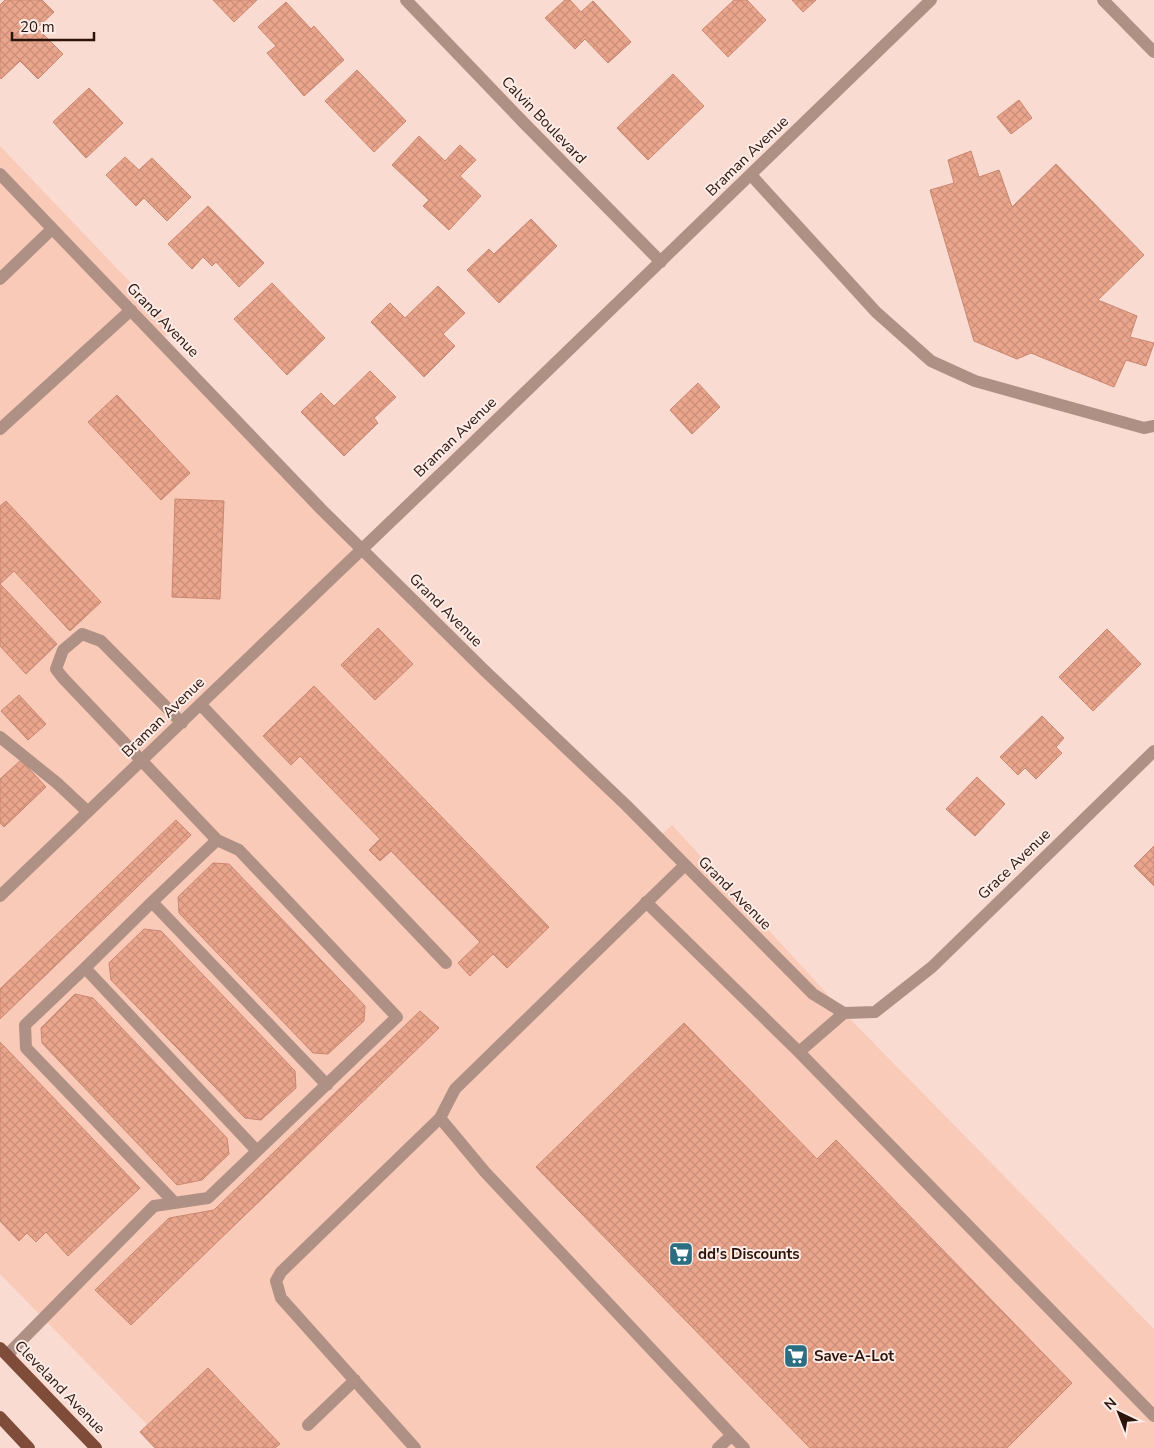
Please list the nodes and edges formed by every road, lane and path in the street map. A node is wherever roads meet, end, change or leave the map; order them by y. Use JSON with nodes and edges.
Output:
{"nodes":[{"id":1,"x":406,"y":0,"type":"edge"},
{"id":2,"x":931,"y":0,"type":"edge"},
{"id":3,"x":1103,"y":0,"type":"edge"},
{"id":4,"x":1154,"y":52,"type":"edge"},
{"id":5,"x":0,"y":174,"type":"edge"},
{"id":6,"x":751,"y":175,"type":"junction"},
{"id":7,"x":52,"y":228,"type":"junction"},
{"id":8,"x":661,"y":262,"type":"junction"},
{"id":9,"x":0,"y":279,"type":"edge"},
{"id":10,"x":130,"y":310,"type":"junction"},
{"id":11,"x":1154,"y":426,"type":"edge"},
{"id":12,"x":0,"y":429,"type":"edge"},
{"id":13,"x":362,"y":549,"type":"junction"},
{"id":14,"x":200,"y":704,"type":"junction"},
{"id":15,"x":182,"y":723,"type":"junction"},
{"id":16,"x":2,"y":742,"type":"edge"},
{"id":17,"x":1154,"y":751,"type":"edge"},
{"id":18,"x":141,"y":761,"type":"junction"},
{"id":19,"x":88,"y":812,"type":"junction"},
{"id":20,"x":217,"y":840,"type":"junction"},
{"id":21,"x":685,"y":865,"type":"junction"},
{"id":22,"x":0,"y":896,"type":"edge"},
{"id":23,"x":152,"y":902,"type":"junction"},
{"id":24,"x":646,"y":902,"type":"junction"},
{"id":25,"x":446,"y":963,"type":"dead end"},
{"id":26,"x":85,"y":968,"type":"junction"},
{"id":27,"x":844,"y":1013,"type":"junction"},
{"id":28,"x":799,"y":1052,"type":"junction"},
{"id":29,"x":326,"y":1084,"type":"junction"},
{"id":30,"x":440,"y":1118,"type":"junction"},
{"id":31,"x":257,"y":1151,"type":"junction"},
{"id":32,"x":175,"y":1203,"type":"junction"},
{"id":33,"x":3,"y":1351,"type":"edge"},
{"id":34,"x":355,"y":1380,"type":"junction"},
{"id":35,"x":1154,"y":1416,"type":"edge"},
{"id":36,"x":0,"y":1417,"type":"edge"},
{"id":37,"x":308,"y":1425,"type":"dead end"},
{"id":38,"x":731,"y":1436,"type":"junction"},
{"id":39,"x":30,"y":1448,"type":"edge"},
{"id":40,"x":96,"y":1448,"type":"edge"},
{"id":41,"x":415,"y":1448,"type":"edge"},
{"id":42,"x":718,"y":1448,"type":"edge"},
{"id":43,"x":744,"y":1448,"type":"edge"}],
"edges":[{"from":1,"to":8,"type":"street","name":"Calvin Boulevard"},
{"from":2,"to":6,"type":"street","name":"Braman Avenue"},
{"from":3,"to":4,"type":"street"},
{"from":5,"to":7,"type":"street","name":"Grand Avenue"},
{"from":6,"to":8,"type":"street","name":"Braman Avenue"},
{"from":6,"to":11,"type":"street"},
{"from":7,"to":9,"type":"street"},
{"from":7,"to":10,"type":"street","name":"Grand Avenue"},
{"from":8,"to":13,"type":"street","name":"Braman Avenue"},
{"from":10,"to":12,"type":"street"},
{"from":10,"to":13,"type":"street","name":"Grand Avenue"},
{"from":13,"to":14,"type":"street","name":"Braman Avenue"},
{"from":13,"to":21,"type":"street","name":"Grand Avenue"},
{"from":14,"to":15,"type":"street","name":"Braman Avenue"},
{"from":14,"to":25,"type":"street"},
{"from":15,"to":18,"type":"street","name":"Braman Avenue"},
{"from":15,"to":18,"type":"street"},
{"from":16,"to":19,"type":"street"},
{"from":17,"to":27,"type":"street","name":"Grace Avenue"},
{"from":18,"to":19,"type":"street","name":"Braman Avenue"},
{"from":18,"to":20,"type":"street"},
{"from":19,"to":22,"type":"street","name":"Braman Avenue"},
{"from":20,"to":23,"type":"street"},
{"from":20,"to":29,"type":"street"},
{"from":21,"to":24,"type":"street"},
{"from":21,"to":27,"type":"street","name":"Grand Avenue"},
{"from":23,"to":26,"type":"street"},
{"from":23,"to":29,"type":"street"},
{"from":24,"to":28,"type":"street"},
{"from":24,"to":30,"type":"street"},
{"from":26,"to":31,"type":"street"},
{"from":26,"to":32,"type":"street"},
{"from":27,"to":28,"type":"street"},
{"from":28,"to":35,"type":"street"},
{"from":29,"to":31,"type":"street"},
{"from":30,"to":34,"type":"street"},
{"from":30,"to":38,"type":"street"},
{"from":31,"to":32,"type":"street"},
{"from":32,"to":33,"type":"street"},
{"from":33,"to":40,"type":"main road","name":"Cleveland Avenue"},
{"from":34,"to":37,"type":"street"},
{"from":34,"to":41,"type":"street"},
{"from":36,"to":39,"type":"main road"},
{"from":38,"to":42,"type":"street"},
{"from":38,"to":43,"type":"street"}]}
